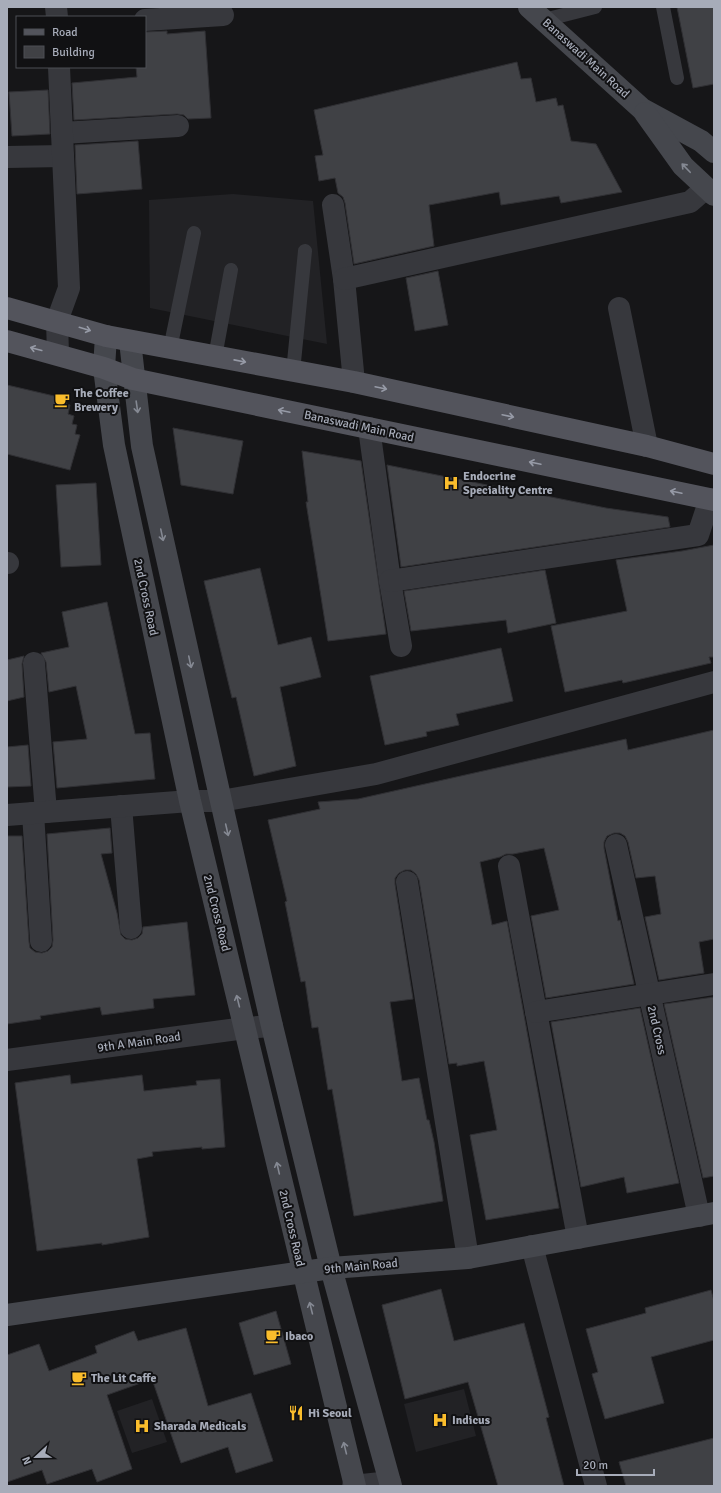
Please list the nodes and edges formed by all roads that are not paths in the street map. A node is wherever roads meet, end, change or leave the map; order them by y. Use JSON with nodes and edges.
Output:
{"nodes":[{"id":1,"x":595,"y":7,"type":"edge"},
{"id":2,"x":663,"y":7,"type":"edge"},
{"id":3,"x":536,"y":14,"type":"edge"},
{"id":4,"x":223,"y":16,"type":"dead end"},
{"id":5,"x":146,"y":20,"type":"edge"},
{"id":6,"x":59,"y":68,"type":"edge"},
{"id":7,"x":678,"y":78,"type":"dead end"},
{"id":8,"x":642,"y":109,"type":"junction"},
{"id":9,"x":178,"y":126,"type":"dead end"},
{"id":10,"x":62,"y":133,"type":"junction"},
{"id":11,"x":714,"y":152,"type":"edge"},
{"id":12,"x":63,"y":156,"type":"junction"},
{"id":13,"x":7,"y":157,"type":"edge"},
{"id":14,"x":710,"y":191,"type":"edge"},
{"id":15,"x":333,"y":205,"type":"dead end"},
{"id":16,"x":194,"y":233,"type":"dead end"},
{"id":17,"x":305,"y":251,"type":"dead end"},
{"id":18,"x":231,"y":270,"type":"dead end"},
{"id":19,"x":344,"y":279,"type":"junction"},
{"id":20,"x":7,"y":308,"type":"edge"},
{"id":21,"x":619,"y":308,"type":"dead end"},
{"id":22,"x":57,"y":321,"type":"junction"},
{"id":23,"x":106,"y":336,"type":"junction"},
{"id":24,"x":7,"y":341,"type":"edge"},
{"id":25,"x":130,"y":341,"type":"junction"},
{"id":26,"x":170,"y":349,"type":"junction"},
{"id":27,"x":58,"y":354,"type":"junction"},
{"id":28,"x":216,"y":357,"type":"junction"},
{"id":29,"x":104,"y":368,"type":"junction"},
{"id":30,"x":294,"y":372,"type":"junction"},
{"id":31,"x":133,"y":379,"type":"junction"},
{"id":32,"x":354,"y":382,"type":"junction"},
{"id":33,"x":369,"y":428,"type":"junction"},
{"id":34,"x":648,"y":446,"type":"junction"},
{"id":35,"x":714,"y":464,"type":"edge"},
{"id":36,"x":712,"y":499,"type":"edge"},
{"id":37,"x":390,"y":581,"type":"junction"},
{"id":38,"x":401,"y":646,"type":"dead end"},
{"id":39,"x":34,"y":663,"type":"dead end"},
{"id":40,"x":714,"y":682,"type":"edge"},
{"id":41,"x":190,"y":801,"type":"junction"},
{"id":42,"x":221,"y":801,"type":"junction"},
{"id":43,"x":121,"y":806,"type":"junction"},
{"id":44,"x":40,"y":813,"type":"junction"},
{"id":45,"x":7,"y":815,"type":"edge"},
{"id":46,"x":616,"y":845,"type":"dead end"},
{"id":47,"x":509,"y":866,"type":"dead end"},
{"id":48,"x":407,"y":882,"type":"dead end"},
{"id":49,"x":131,"y":928,"type":"dead end"},
{"id":50,"x":41,"y":941,"type":"dead end"},
{"id":51,"x":714,"y":984,"type":"edge"},
{"id":52,"x":649,"y":994,"type":"junction"},
{"id":53,"x":536,"y":1012,"type":"junction"},
{"id":54,"x":272,"y":1026,"type":"junction"},
{"id":55,"x":245,"y":1028,"type":"junction"},
{"id":56,"x":7,"y":1060,"type":"edge"},
{"id":57,"x":707,"y":1214,"type":"edge"},
{"id":58,"x":578,"y":1238,"type":"junction"},
{"id":59,"x":532,"y":1246,"type":"junction"},
{"id":60,"x":468,"y":1258,"type":"junction"},
{"id":61,"x":331,"y":1268,"type":"junction"},
{"id":62,"x":302,"y":1272,"type":"junction"},
{"id":63,"x":7,"y":1315,"type":"edge"},
{"id":64,"x":390,"y":1484,"type":"edge"},
{"id":65,"x":354,"y":1486,"type":"edge"},
{"id":66,"x":596,"y":1486,"type":"edge"}],
"edges":[{"from":1,"to":3,"type":"lane"},
{"from":2,"to":7,"type":"lane"},
{"from":3,"to":8,"type":"street","name":"Banaswadi Main Road"},
{"from":4,"to":5,"type":"street"},
{"from":6,"to":10,"type":"street"},
{"from":8,"to":11,"type":"street","name":"Banaswadi Main Road"},
{"from":14,"to":8,"type":"street","name":"Banaswadi Main Road","one_way":true},
{"from":9,"to":10,"type":"street"},
{"from":10,"to":12,"type":"street"},
{"from":12,"to":13,"type":"street"},
{"from":12,"to":22,"type":"street"},
{"from":14,"to":19,"type":"street"},
{"from":15,"to":19,"type":"street"},
{"from":16,"to":26,"type":"lane"},
{"from":17,"to":30,"type":"lane"},
{"from":18,"to":28,"type":"lane"},
{"from":19,"to":32,"type":"street"},
{"from":20,"to":22,"type":"main road"},
{"from":21,"to":34,"type":"street"},
{"from":22,"to":23,"type":"main road","one_way":true},
{"from":22,"to":27,"type":"street"},
{"from":23,"to":25,"type":"main road"},
{"from":23,"to":29,"type":"street","name":"2nd Cross Road"},
{"from":27,"to":24,"type":"main road","name":"Banaswadi Main Road","one_way":true},
{"from":25,"to":26,"type":"main road"},
{"from":25,"to":31,"type":"street"},
{"from":26,"to":28,"type":"main road"},
{"from":27,"to":29,"type":"main road","name":"Banaswadi Main Road"},
{"from":28,"to":30,"type":"main road","one_way":true},
{"from":29,"to":31,"type":"main road","name":"Banaswadi Main Road"},
{"from":29,"to":41,"type":"street","name":"2nd Cross Road"},
{"from":30,"to":32,"type":"main road"},
{"from":33,"to":31,"type":"main road","name":"Banaswadi Main Road","one_way":true},
{"from":31,"to":42,"type":"street","one_way":true},
{"from":32,"to":34,"type":"main road","one_way":true},
{"from":36,"to":33,"type":"main road","name":"Banaswadi Main Road","one_way":true},
{"from":33,"to":37,"type":"street"},
{"from":34,"to":35,"type":"main road"},
{"from":36,"to":37,"type":"street"},
{"from":37,"to":38,"type":"street"},
{"from":39,"to":44,"type":"street"},
{"from":40,"to":42,"type":"street"},
{"from":41,"to":42,"type":"street"},
{"from":41,"to":43,"type":"street"},
{"from":55,"to":41,"type":"street","name":"2nd Cross Road","one_way":true},
{"from":42,"to":54,"type":"street","one_way":true},
{"from":43,"to":44,"type":"street"},
{"from":43,"to":49,"type":"street"},
{"from":44,"to":45,"type":"street"},
{"from":44,"to":50,"type":"street"},
{"from":46,"to":52,"type":"street","name":"2nd Cross"},
{"from":47,"to":53,"type":"street"},
{"from":48,"to":60,"type":"street"},
{"from":51,"to":52,"type":"street"},
{"from":52,"to":53,"type":"street"},
{"from":52,"to":57,"type":"street","name":"2nd Cross"},
{"from":53,"to":58,"type":"street"},
{"from":54,"to":55,"type":"street","name":"9th A Main Road"},
{"from":54,"to":61,"type":"street"},
{"from":55,"to":56,"type":"street","name":"9th A Main Road"},
{"from":62,"to":55,"type":"street","name":"2nd Cross Road","one_way":true},
{"from":57,"to":58,"type":"street","name":"9th Main Road"},
{"from":58,"to":59,"type":"street","name":"9th Main Road"},
{"from":59,"to":60,"type":"street","name":"9th Main Road"},
{"from":59,"to":66,"type":"street"},
{"from":60,"to":61,"type":"street","name":"9th Main Road"},
{"from":61,"to":62,"type":"street","name":"9th Main Road"},
{"from":61,"to":64,"type":"street"},
{"from":62,"to":63,"type":"street","name":"9th Main Road"},
{"from":65,"to":62,"type":"street","name":"2nd Cross Road","one_way":true},
{"from":64,"to":65,"type":"street"}]}
